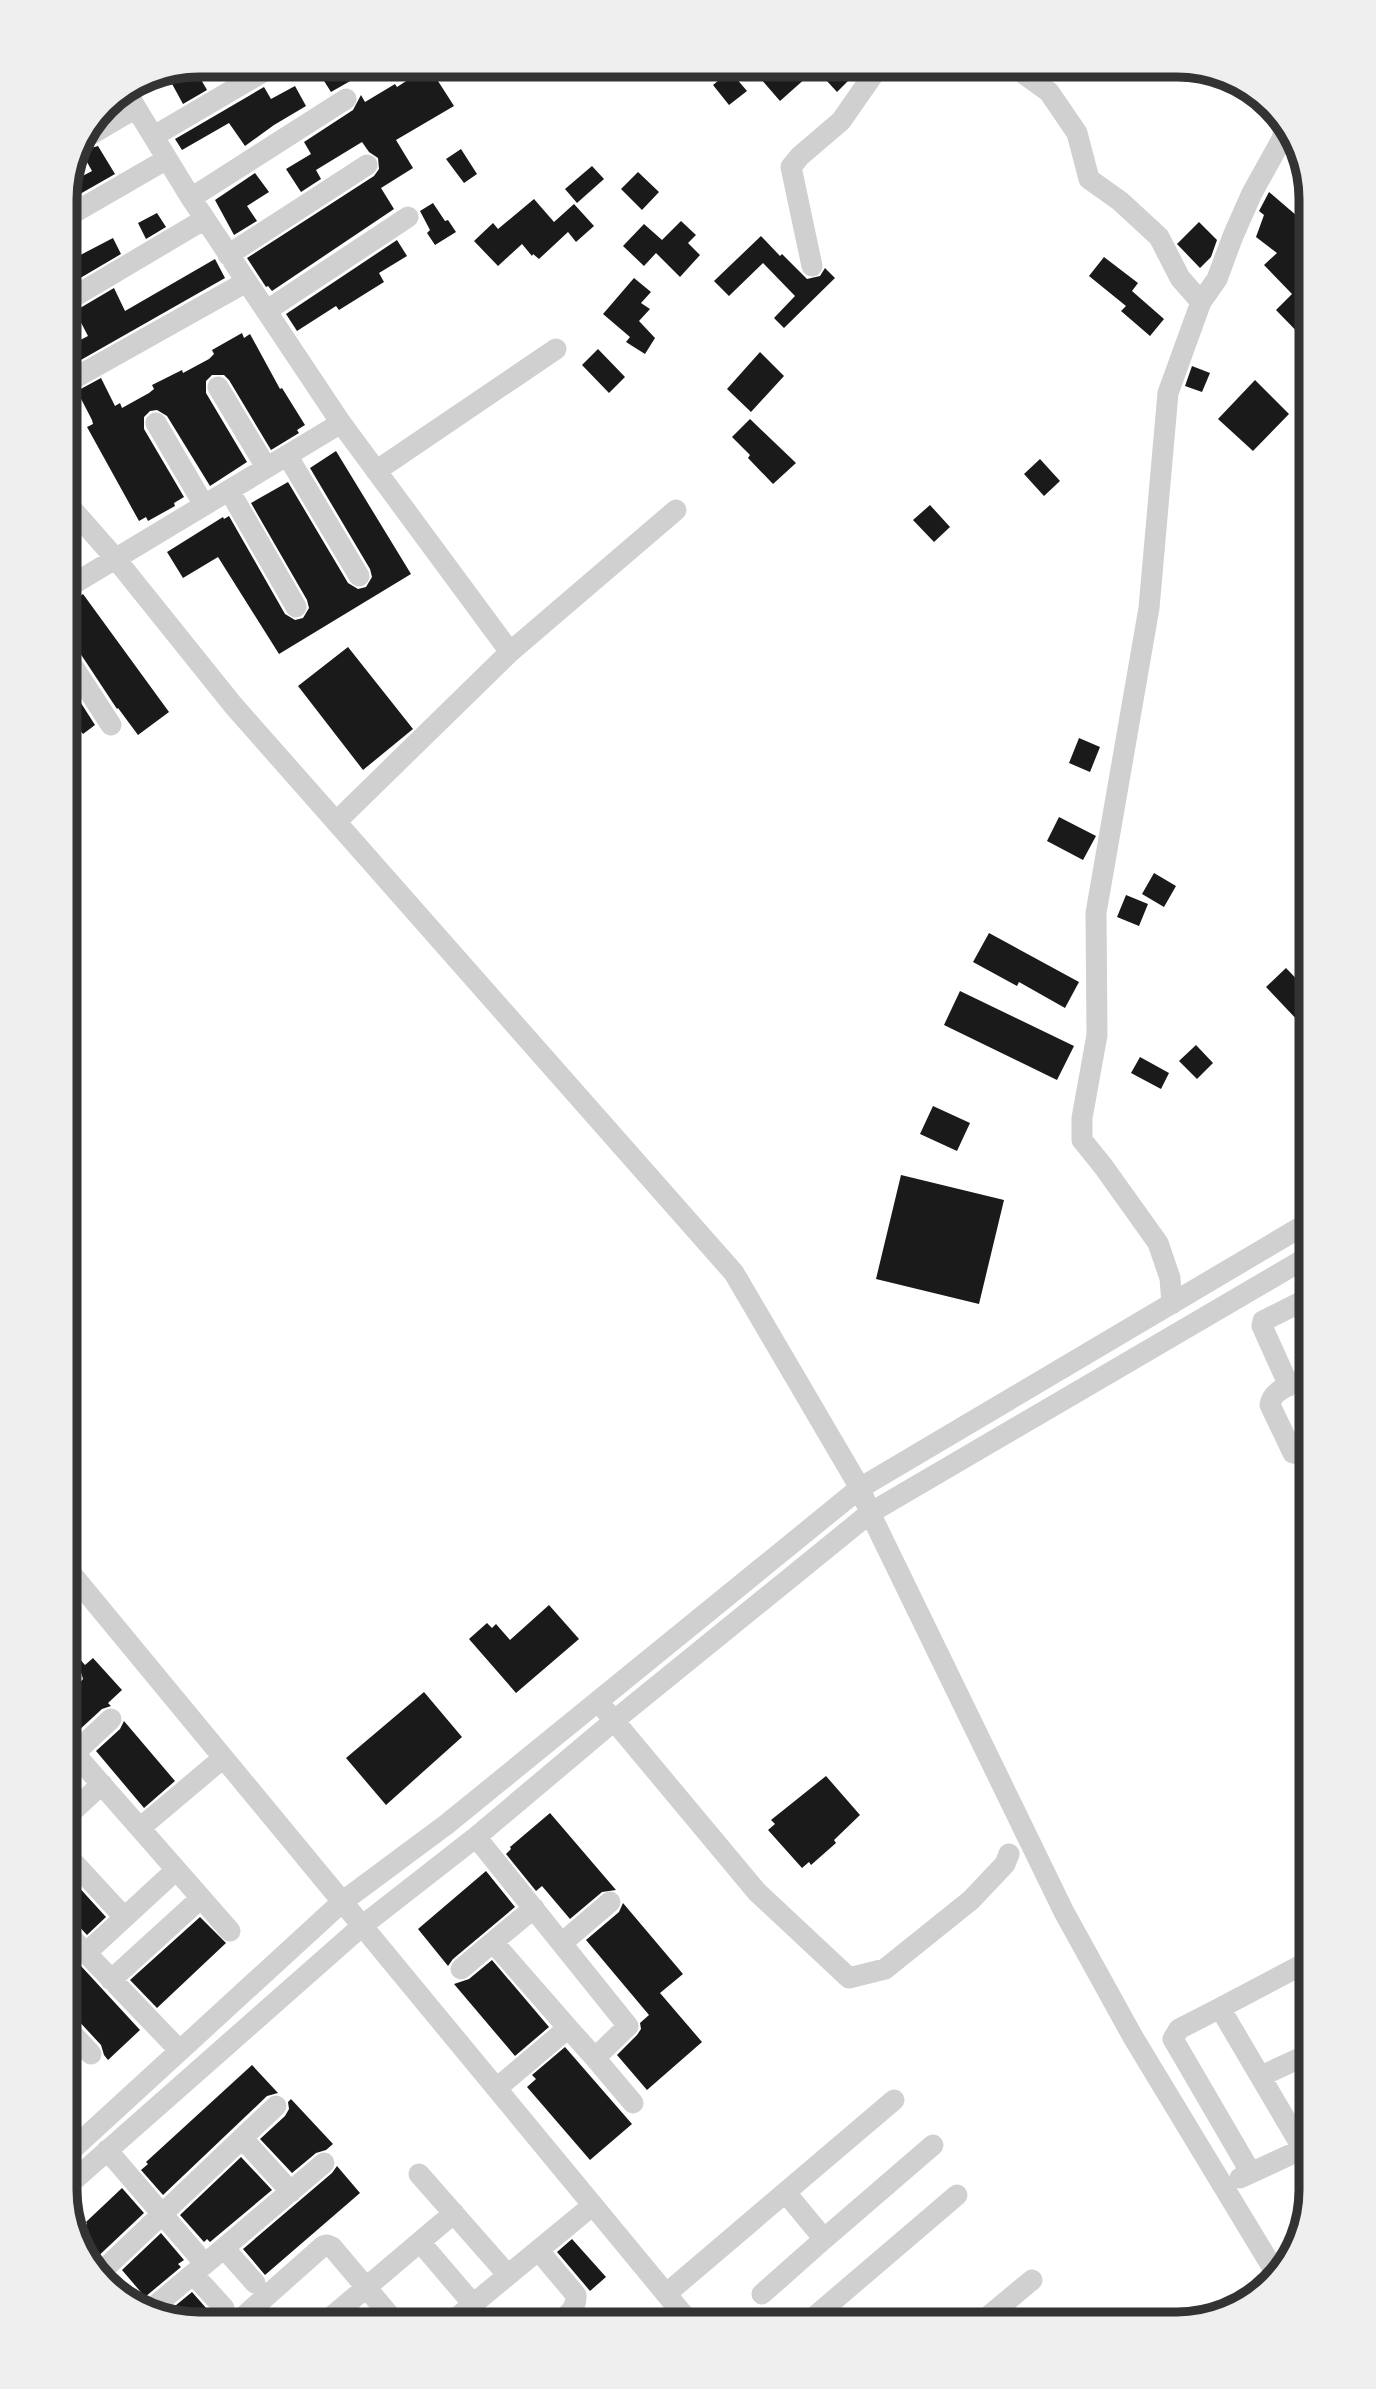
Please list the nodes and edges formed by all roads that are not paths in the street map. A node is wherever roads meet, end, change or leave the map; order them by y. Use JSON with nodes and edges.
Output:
{"nodes":[{"id":1,"x":255,"y":77,"type":"edge"},
{"id":2,"x":872,"y":77,"type":"edge"},
{"id":3,"x":1028,"y":77,"type":"edge"},
{"id":4,"x":131,"y":99,"type":"edge"},
{"id":5,"x":346,"y":99,"type":"dead end"},
{"id":6,"x":107,"y":120,"type":"edge"},
{"id":7,"x":154,"y":136,"type":"junction"},
{"id":8,"x":1283,"y":139,"type":"edge"},
{"id":9,"x":167,"y":159,"type":"junction"},
{"id":10,"x":367,"y":165,"type":"dead end"},
{"id":11,"x":191,"y":198,"type":"junction"},
{"id":12,"x":77,"y":211,"type":"edge"},
{"id":13,"x":408,"y":217,"type":"dead end"},
{"id":14,"x":205,"y":219,"type":"junction"},
{"id":15,"x":228,"y":255,"type":"junction"},
{"id":16,"x":811,"y":266,"type":"dead end"},
{"id":17,"x":246,"y":282,"type":"junction"},
{"id":18,"x":77,"y":295,"type":"edge"},
{"id":19,"x":1201,"y":302,"type":"junction"},
{"id":20,"x":266,"y":311,"type":"junction"},
{"id":21,"x":555,"y":349,"type":"dead end"},
{"id":22,"x":77,"y":376,"type":"edge"},
{"id":23,"x":218,"y":387,"type":"dead end"},
{"id":24,"x":156,"y":423,"type":"dead end"},
{"id":25,"x":341,"y":423,"type":"junction"},
{"id":26,"x":287,"y":455,"type":"junction"},
{"id":27,"x":266,"y":467,"type":"junction"},
{"id":28,"x":376,"y":471,"type":"junction"},
{"id":29,"x":229,"y":490,"type":"junction"},
{"id":30,"x":204,"y":505,"type":"junction"},
{"id":31,"x":676,"y":510,"type":"dead end"},
{"id":32,"x":77,"y":514,"type":"edge"},
{"id":33,"x":115,"y":558,"type":"junction"},
{"id":34,"x":359,"y":576,"type":"dead end"},
{"id":35,"x":77,"y":582,"type":"edge"},
{"id":36,"x":296,"y":607,"type":"dead end"},
{"id":37,"x":510,"y":652,"type":"junction"},
{"id":38,"x":77,"y":673,"type":"edge"},
{"id":39,"x":111,"y":725,"type":"dead end"},
{"id":40,"x":336,"y":822,"type":"junction"},
{"id":41,"x":1299,"y":1228,"type":"edge"},
{"id":42,"x":1299,"y":1262,"type":"edge"},
{"id":43,"x":1299,"y":1303,"type":"edge"},
{"id":44,"x":1172,"y":1304,"type":"junction"},
{"id":45,"x":1299,"y":1381,"type":"edge"},
{"id":46,"x":1289,"y":1386,"type":"junction"},
{"id":47,"x":1299,"y":1454,"type":"edge"},
{"id":48,"x":860,"y":1489,"type":"junction"},
{"id":49,"x":870,"y":1513,"type":"junction"},
{"id":50,"x":77,"y":1581,"type":"edge"},
{"id":51,"x":597,"y":1702,"type":"junction"},
{"id":52,"x":111,"y":1719,"type":"dead end"},
{"id":53,"x":615,"y":1720,"type":"junction"},
{"id":54,"x":77,"y":1751,"type":"edge"},
{"id":55,"x":223,"y":1758,"type":"junction"},
{"id":56,"x":77,"y":1764,"type":"edge"},
{"id":57,"x":102,"y":1784,"type":"junction"},
{"id":58,"x":77,"y":1807,"type":"edge"},
{"id":59,"x":140,"y":1828,"type":"junction"},
{"id":60,"x":476,"y":1837,"type":"junction"},
{"id":61,"x":1009,"y":1854,"type":"dead end"},
{"id":62,"x":77,"y":1866,"type":"edge"},
{"id":63,"x":176,"y":1870,"type":"junction"},
{"id":64,"x":201,"y":1898,"type":"junction"},
{"id":65,"x":342,"y":1902,"type":"junction"},
{"id":66,"x":610,"y":1902,"type":"dead end"},
{"id":67,"x":534,"y":1908,"type":"junction"},
{"id":68,"x":124,"y":1917,"type":"junction"},
{"id":69,"x":362,"y":1926,"type":"junction"},
{"id":70,"x":230,"y":1931,"type":"dead end"},
{"id":71,"x":493,"y":1942,"type":"junction"},
{"id":72,"x":562,"y":1943,"type":"junction"},
{"id":73,"x":77,"y":1944,"type":"edge"},
{"id":74,"x":83,"y":1950,"type":"junction"},
{"id":75,"x":77,"y":1954,"type":"edge"},
{"id":76,"x":1299,"y":1966,"type":"edge"},
{"id":77,"x":461,"y":1969,"type":"dead end"},
{"id":78,"x":111,"y":1980,"type":"junction"},
{"id":79,"x":1220,"y":2008,"type":"junction"},
{"id":80,"x":568,"y":2028,"type":"junction"},
{"id":81,"x":77,"y":2039,"type":"edge"},
{"id":82,"x":180,"y":2051,"type":"junction"},
{"id":83,"x":91,"y":2054,"type":"dead end"},
{"id":84,"x":595,"y":2058,"type":"junction"},
{"id":85,"x":1299,"y":2059,"type":"edge"},
{"id":86,"x":1261,"y":2076,"type":"junction"},
{"id":87,"x":497,"y":2088,"type":"junction"},
{"id":88,"x":894,"y":2100,"type":"dead end"},
{"id":89,"x":633,"y":2103,"type":"dead end"},
{"id":90,"x":276,"y":2106,"type":"dead end"},
{"id":91,"x":1299,"y":2135,"type":"edge"},
{"id":92,"x":243,"y":2138,"type":"junction"},
{"id":93,"x":77,"y":2145,"type":"edge"},
{"id":94,"x":933,"y":2145,"type":"dead end"},
{"id":95,"x":107,"y":2150,"type":"junction"},
{"id":96,"x":1299,"y":2151,"type":"edge"},
{"id":97,"x":324,"y":2164,"type":"dead end"},
{"id":98,"x":1251,"y":2173,"type":"junction"},
{"id":99,"x":419,"y":2174,"type":"dead end"},
{"id":100,"x":77,"y":2177,"type":"edge"},
{"id":101,"x":1223,"y":2188,"type":"junction"},
{"id":102,"x":290,"y":2192,"type":"junction"},
{"id":103,"x":786,"y":2193,"type":"junction"},
{"id":104,"x":957,"y":2195,"type":"dead end"},
{"id":105,"x":593,"y":2205,"type":"junction"},
{"id":106,"x":454,"y":2213,"type":"junction"},
{"id":107,"x":162,"y":2215,"type":"junction"},
{"id":108,"x":824,"y":2239,"type":"junction"},
{"id":109,"x":420,"y":2242,"type":"junction"},
{"id":110,"x":224,"y":2248,"type":"junction"},
{"id":111,"x":538,"y":2250,"type":"junction"},
{"id":112,"x":1272,"y":2266,"type":"edge"},
{"id":113,"x":105,"y":2268,"type":"edge"},
{"id":114,"x":199,"y":2269,"type":"junction"},
{"id":115,"x":508,"y":2275,"type":"junction"},
{"id":116,"x":1032,"y":2280,"type":"dead end"},
{"id":117,"x":255,"y":2283,"type":"dead end"},
{"id":118,"x":366,"y":2287,"type":"junction"},
{"id":119,"x":666,"y":2294,"type":"junction"},
{"id":120,"x":762,"y":2294,"type":"dead end"},
{"id":121,"x":157,"y":2304,"type":"edge"},
{"id":122,"x":474,"y":2304,"type":"junction"},
{"id":123,"x":226,"y":2312,"type":"edge"},
{"id":124,"x":235,"y":2312,"type":"edge"},
{"id":125,"x":337,"y":2312,"type":"edge"},
{"id":126,"x":387,"y":2312,"type":"edge"},
{"id":127,"x":464,"y":2312,"type":"edge"},
{"id":128,"x":571,"y":2312,"type":"edge"},
{"id":129,"x":681,"y":2312,"type":"edge"},
{"id":130,"x":820,"y":2312,"type":"edge"},
{"id":131,"x":993,"y":2312,"type":"edge"}],
"edges":[{"from":1,"to":7,"type":"street"},
{"from":2,"to":16,"type":"street"},
{"from":3,"to":19,"type":"street"},
{"from":4,"to":6,"type":"street"},
{"from":4,"to":7,"type":"street"},
{"from":5,"to":11,"type":"street"},
{"from":7,"to":9,"type":"street"},
{"from":8,"to":19,"type":"street"},
{"from":9,"to":11,"type":"street"},
{"from":9,"to":12,"type":"street"},
{"from":10,"to":15,"type":"street"},
{"from":11,"to":14,"type":"street"},
{"from":13,"to":20,"type":"street"},
{"from":14,"to":15,"type":"street"},
{"from":14,"to":18,"type":"street"},
{"from":15,"to":17,"type":"street"},
{"from":17,"to":20,"type":"street"},
{"from":17,"to":22,"type":"street"},
{"from":19,"to":44,"type":"street"},
{"from":20,"to":25,"type":"street"},
{"from":21,"to":28,"type":"street"},
{"from":23,"to":27,"type":"street"},
{"from":24,"to":30,"type":"street"},
{"from":25,"to":26,"type":"street"},
{"from":25,"to":28,"type":"street"},
{"from":26,"to":27,"type":"street"},
{"from":26,"to":34,"type":"street"},
{"from":27,"to":29,"type":"street"},
{"from":28,"to":37,"type":"street"},
{"from":29,"to":30,"type":"street"},
{"from":29,"to":36,"type":"street"},
{"from":30,"to":33,"type":"street"},
{"from":31,"to":37,"type":"street"},
{"from":32,"to":33,"type":"street"},
{"from":33,"to":35,"type":"street"},
{"from":33,"to":40,"type":"street"},
{"from":37,"to":40,"type":"street"},
{"from":38,"to":39,"type":"street"},
{"from":40,"to":48,"type":"street"},
{"from":41,"to":44,"type":"street"},
{"from":42,"to":49,"type":"street"},
{"from":43,"to":46,"type":"street"},
{"from":44,"to":48,"type":"street"},
{"from":45,"to":46,"type":"street"},
{"from":46,"to":47,"type":"street"},
{"from":48,"to":49,"type":"street"},
{"from":48,"to":51,"type":"street"},
{"from":49,"to":53,"type":"street"},
{"from":49,"to":101,"type":"street"},
{"from":50,"to":55,"type":"street"},
{"from":51,"to":53,"type":"street"},
{"from":51,"to":65,"type":"street"},
{"from":52,"to":54,"type":"street"},
{"from":53,"to":60,"type":"street"},
{"from":53,"to":61,"type":"street"},
{"from":55,"to":59,"type":"street"},
{"from":55,"to":65,"type":"street"},
{"from":56,"to":57,"type":"street"},
{"from":57,"to":58,"type":"street"},
{"from":57,"to":59,"type":"street"},
{"from":59,"to":63,"type":"street"},
{"from":60,"to":67,"type":"street"},
{"from":60,"to":69,"type":"street"},
{"from":62,"to":68,"type":"street"},
{"from":63,"to":64,"type":"street"},
{"from":63,"to":68,"type":"street"},
{"from":64,"to":70,"type":"street"},
{"from":64,"to":78,"type":"street"},
{"from":65,"to":69,"type":"street"},
{"from":65,"to":82,"type":"street"},
{"from":66,"to":72,"type":"street"},
{"from":67,"to":71,"type":"street"},
{"from":67,"to":72,"type":"street"},
{"from":68,"to":74,"type":"street"},
{"from":69,"to":87,"type":"street"},
{"from":69,"to":95,"type":"street"},
{"from":71,"to":77,"type":"street"},
{"from":71,"to":80,"type":"street"},
{"from":72,"to":84,"type":"street"},
{"from":73,"to":74,"type":"street"},
{"from":74,"to":75,"type":"street"},
{"from":74,"to":78,"type":"street"},
{"from":76,"to":79,"type":"street"},
{"from":78,"to":82,"type":"street"},
{"from":79,"to":86,"type":"street"},
{"from":79,"to":98,"type":"street"},
{"from":80,"to":84,"type":"street"},
{"from":80,"to":87,"type":"street"},
{"from":81,"to":83,"type":"street"},
{"from":82,"to":93,"type":"street"},
{"from":84,"to":89,"type":"street"},
{"from":85,"to":86,"type":"street"},
{"from":86,"to":91,"type":"street"},
{"from":87,"to":105,"type":"street"},
{"from":88,"to":103,"type":"street"},
{"from":90,"to":92,"type":"street"},
{"from":92,"to":102,"type":"street"},
{"from":92,"to":107,"type":"street"},
{"from":94,"to":108,"type":"street"},
{"from":95,"to":100,"type":"street"},
{"from":95,"to":107,"type":"street"},
{"from":96,"to":98,"type":"street"},
{"from":97,"to":102,"type":"street"},
{"from":98,"to":101,"type":"street"},
{"from":99,"to":106,"type":"street"},
{"from":101,"to":112,"type":"street"},
{"from":102,"to":110,"type":"street"},
{"from":103,"to":108,"type":"street"},
{"from":103,"to":119,"type":"street"},
{"from":104,"to":130,"type":"street"},
{"from":105,"to":111,"type":"street"},
{"from":105,"to":119,"type":"street"},
{"from":106,"to":109,"type":"street"},
{"from":106,"to":115,"type":"street"},
{"from":107,"to":113,"type":"street"},
{"from":107,"to":114,"type":"street"},
{"from":108,"to":120,"type":"street"},
{"from":109,"to":118,"type":"street"},
{"from":109,"to":122,"type":"street"},
{"from":110,"to":114,"type":"street"},
{"from":110,"to":117,"type":"street"},
{"from":111,"to":115,"type":"street"},
{"from":111,"to":128,"type":"street"},
{"from":114,"to":121,"type":"street"},
{"from":114,"to":123,"type":"street"},
{"from":115,"to":122,"type":"street"},
{"from":116,"to":131,"type":"street"},
{"from":118,"to":124,"type":"street"},
{"from":118,"to":125,"type":"street"},
{"from":118,"to":126,"type":"street"},
{"from":119,"to":129,"type":"street"},
{"from":122,"to":127,"type":"street"}]}
